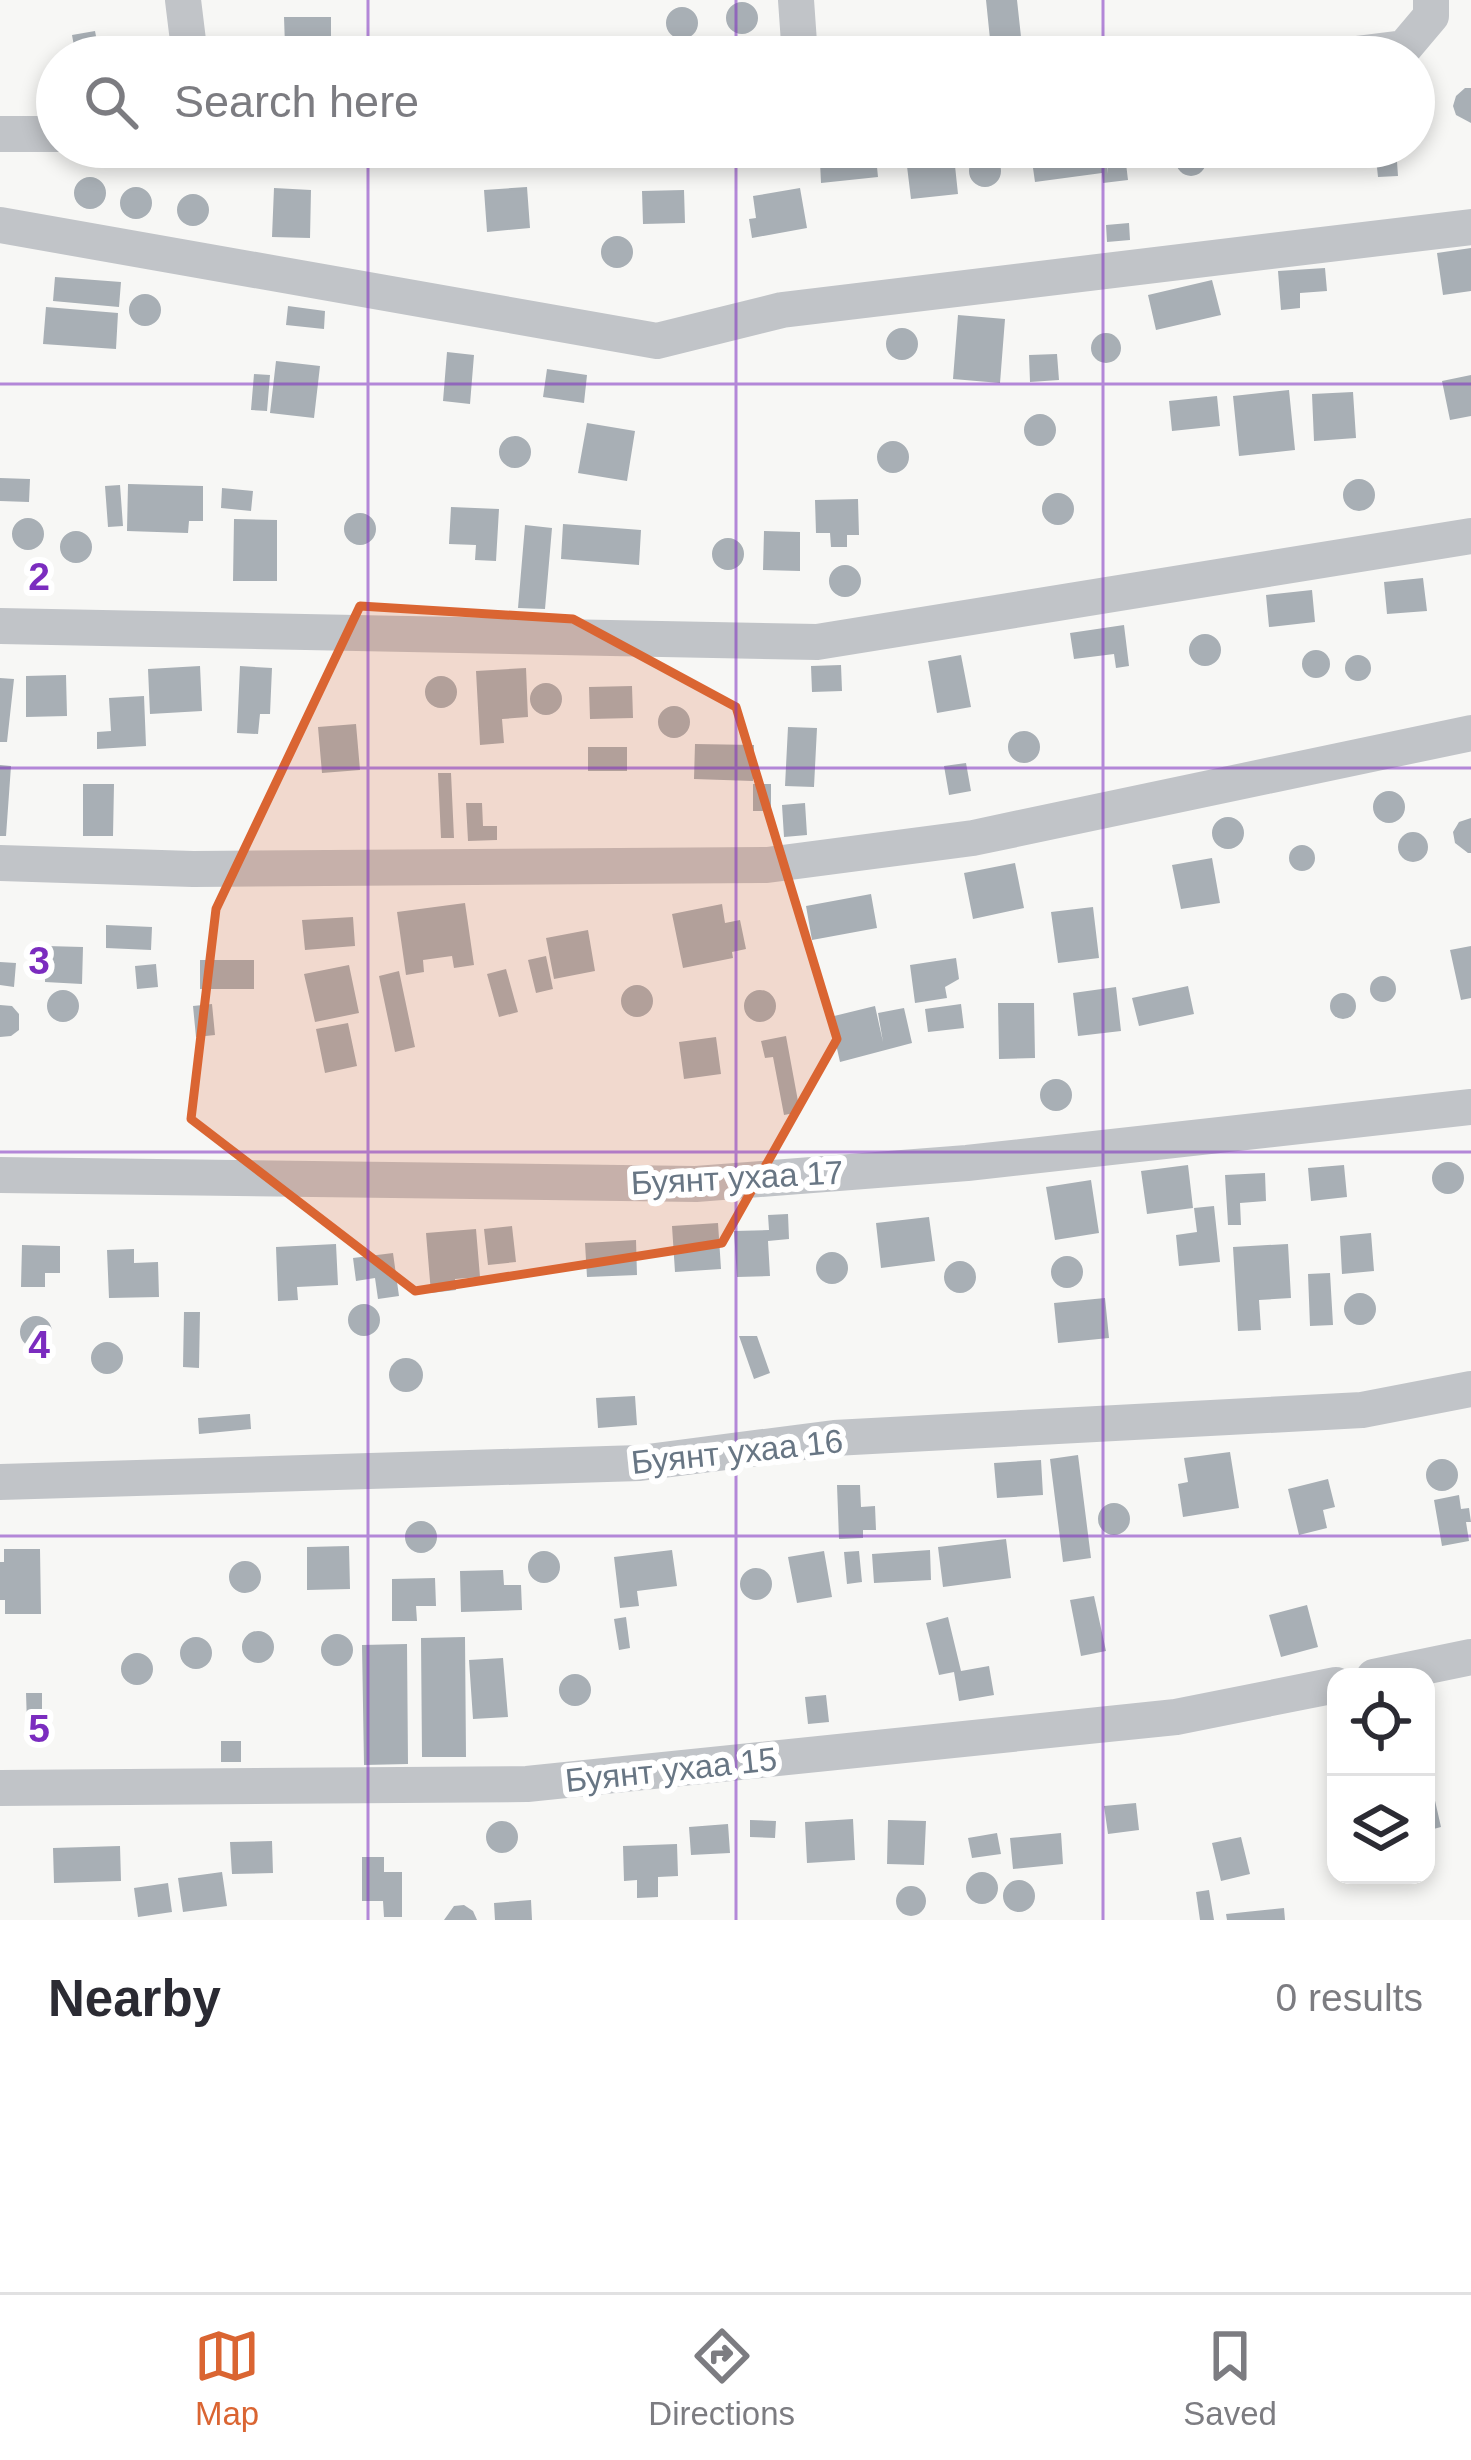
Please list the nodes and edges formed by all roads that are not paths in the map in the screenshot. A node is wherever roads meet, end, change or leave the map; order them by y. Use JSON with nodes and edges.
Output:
{"nodes":[{"id":1,"x":183,"y":0,"type":"edge"},
{"id":2,"x":796,"y":0,"type":"edge"},
{"id":3,"x":1431,"y":0,"type":"edge"},
{"id":4,"x":187,"y":36,"type":"edge"},
{"id":5,"x":799,"y":36,"type":"edge"},
{"id":6,"x":1414,"y":36,"type":"edge"},
{"id":7,"x":0,"y":134,"type":"edge"},
{"id":8,"x":36,"y":134,"type":"edge"},
{"id":9,"x":0,"y":225,"type":"edge"},
{"id":10,"x":1471,"y":226,"type":"edge"},
{"id":11,"x":1471,"y":536,"type":"edge"},
{"id":12,"x":0,"y":626,"type":"edge"},
{"id":13,"x":1471,"y":733,"type":"edge"},
{"id":14,"x":0,"y":863,"type":"edge"},
{"id":15,"x":1471,"y":1106,"type":"edge"},
{"id":16,"x":0,"y":1175,"type":"edge"},
{"id":17,"x":1471,"y":1389,"type":"edge"},
{"id":18,"x":0,"y":1482,"type":"edge"},
{"id":19,"x":1471,"y":1657,"type":"edge"},
{"id":20,"x":1418,"y":1668,"type":"edge"},
{"id":21,"x":1327,"y":1686,"type":"edge"},
{"id":22,"x":0,"y":1788,"type":"edge"}],
"edges":[{"from":1,"to":4,"type":"street"},
{"from":2,"to":5,"type":"street"},
{"from":3,"to":6,"type":"street"},
{"from":7,"to":8,"type":"street"},
{"from":9,"to":10,"type":"street"},
{"from":11,"to":12,"type":"street"},
{"from":13,"to":14,"type":"street"},
{"from":15,"to":16,"type":"street","name":"Буянт ухаа 17"},
{"from":17,"to":18,"type":"street","name":"Буянт ухаа 16"},
{"from":19,"to":20,"type":"street"},
{"from":21,"to":22,"type":"street","name":"Буянт ухаа 15"}]}
